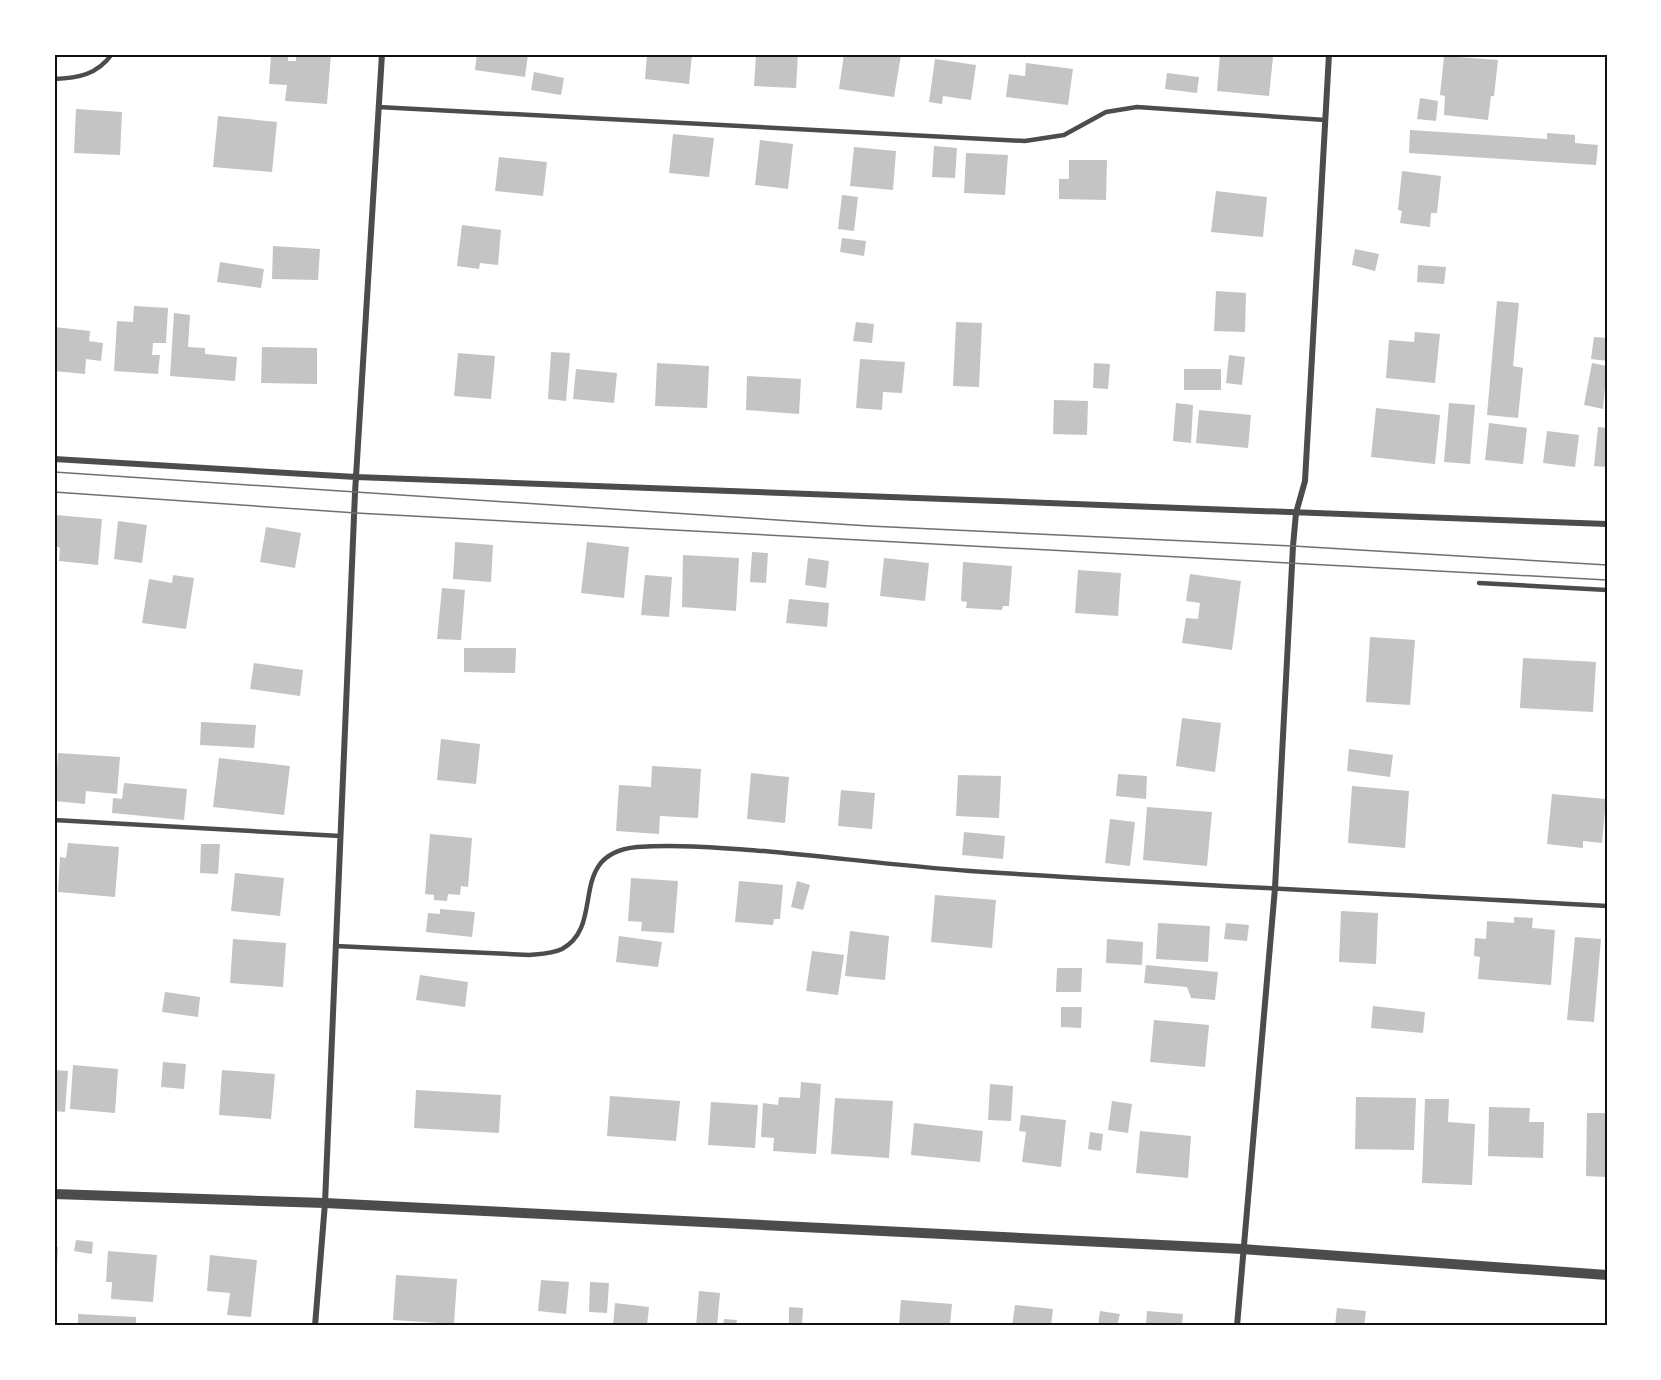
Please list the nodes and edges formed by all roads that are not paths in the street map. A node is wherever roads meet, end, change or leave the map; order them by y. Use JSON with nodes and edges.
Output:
{"nodes":[{"id":1,"x":111,"y":54,"type":"edge"},
{"id":2,"x":382,"y":54,"type":"edge"},
{"id":3,"x":1329,"y":54,"type":"edge"},
{"id":4,"x":54,"y":79,"type":"edge"},
{"id":5,"x":378,"y":107,"type":"junction"},
{"id":6,"x":1325,"y":120,"type":"junction"},
{"id":7,"x":54,"y":459,"type":"edge"},
{"id":8,"x":356,"y":477,"type":"junction"},
{"id":9,"x":1296,"y":513,"type":"junction"},
{"id":10,"x":1607,"y":524,"type":"edge"},
{"id":11,"x":1479,"y":583,"type":"dead end"},
{"id":12,"x":1607,"y":590,"type":"edge"},
{"id":13,"x":54,"y":820,"type":"edge"},
{"id":14,"x":340,"y":836,"type":"junction"},
{"id":15,"x":1275,"y":888,"type":"junction"},
{"id":16,"x":1607,"y":906,"type":"edge"},
{"id":17,"x":334,"y":946,"type":"junction"},
{"id":18,"x":54,"y":1194,"type":"edge"},
{"id":19,"x":325,"y":1203,"type":"junction"},
{"id":20,"x":1242,"y":1249,"type":"junction"},
{"id":21,"x":1607,"y":1275,"type":"edge"},
{"id":22,"x":315,"y":1326,"type":"edge"},
{"id":23,"x":1237,"y":1326,"type":"edge"}],
"edges":[{"from":1,"to":4,"type":"lane"},
{"from":2,"to":5,"type":"street"},
{"from":3,"to":6,"type":"street"},
{"from":5,"to":6,"type":"lane"},
{"from":5,"to":8,"type":"street"},
{"from":6,"to":9,"type":"street"},
{"from":7,"to":8,"type":"street"},
{"from":8,"to":9,"type":"street"},
{"from":8,"to":14,"type":"street"},
{"from":9,"to":10,"type":"street"},
{"from":9,"to":15,"type":"street"},
{"from":11,"to":12,"type":"lane"},
{"from":13,"to":14,"type":"lane"},
{"from":14,"to":17,"type":"street"},
{"from":15,"to":16,"type":"lane"},
{"from":15,"to":17,"type":"lane"},
{"from":15,"to":20,"type":"street"},
{"from":17,"to":19,"type":"street"},
{"from":18,"to":19,"type":"street"},
{"from":19,"to":20,"type":"street"},
{"from":19,"to":22,"type":"street"},
{"from":20,"to":21,"type":"street"},
{"from":20,"to":23,"type":"street"}]}
